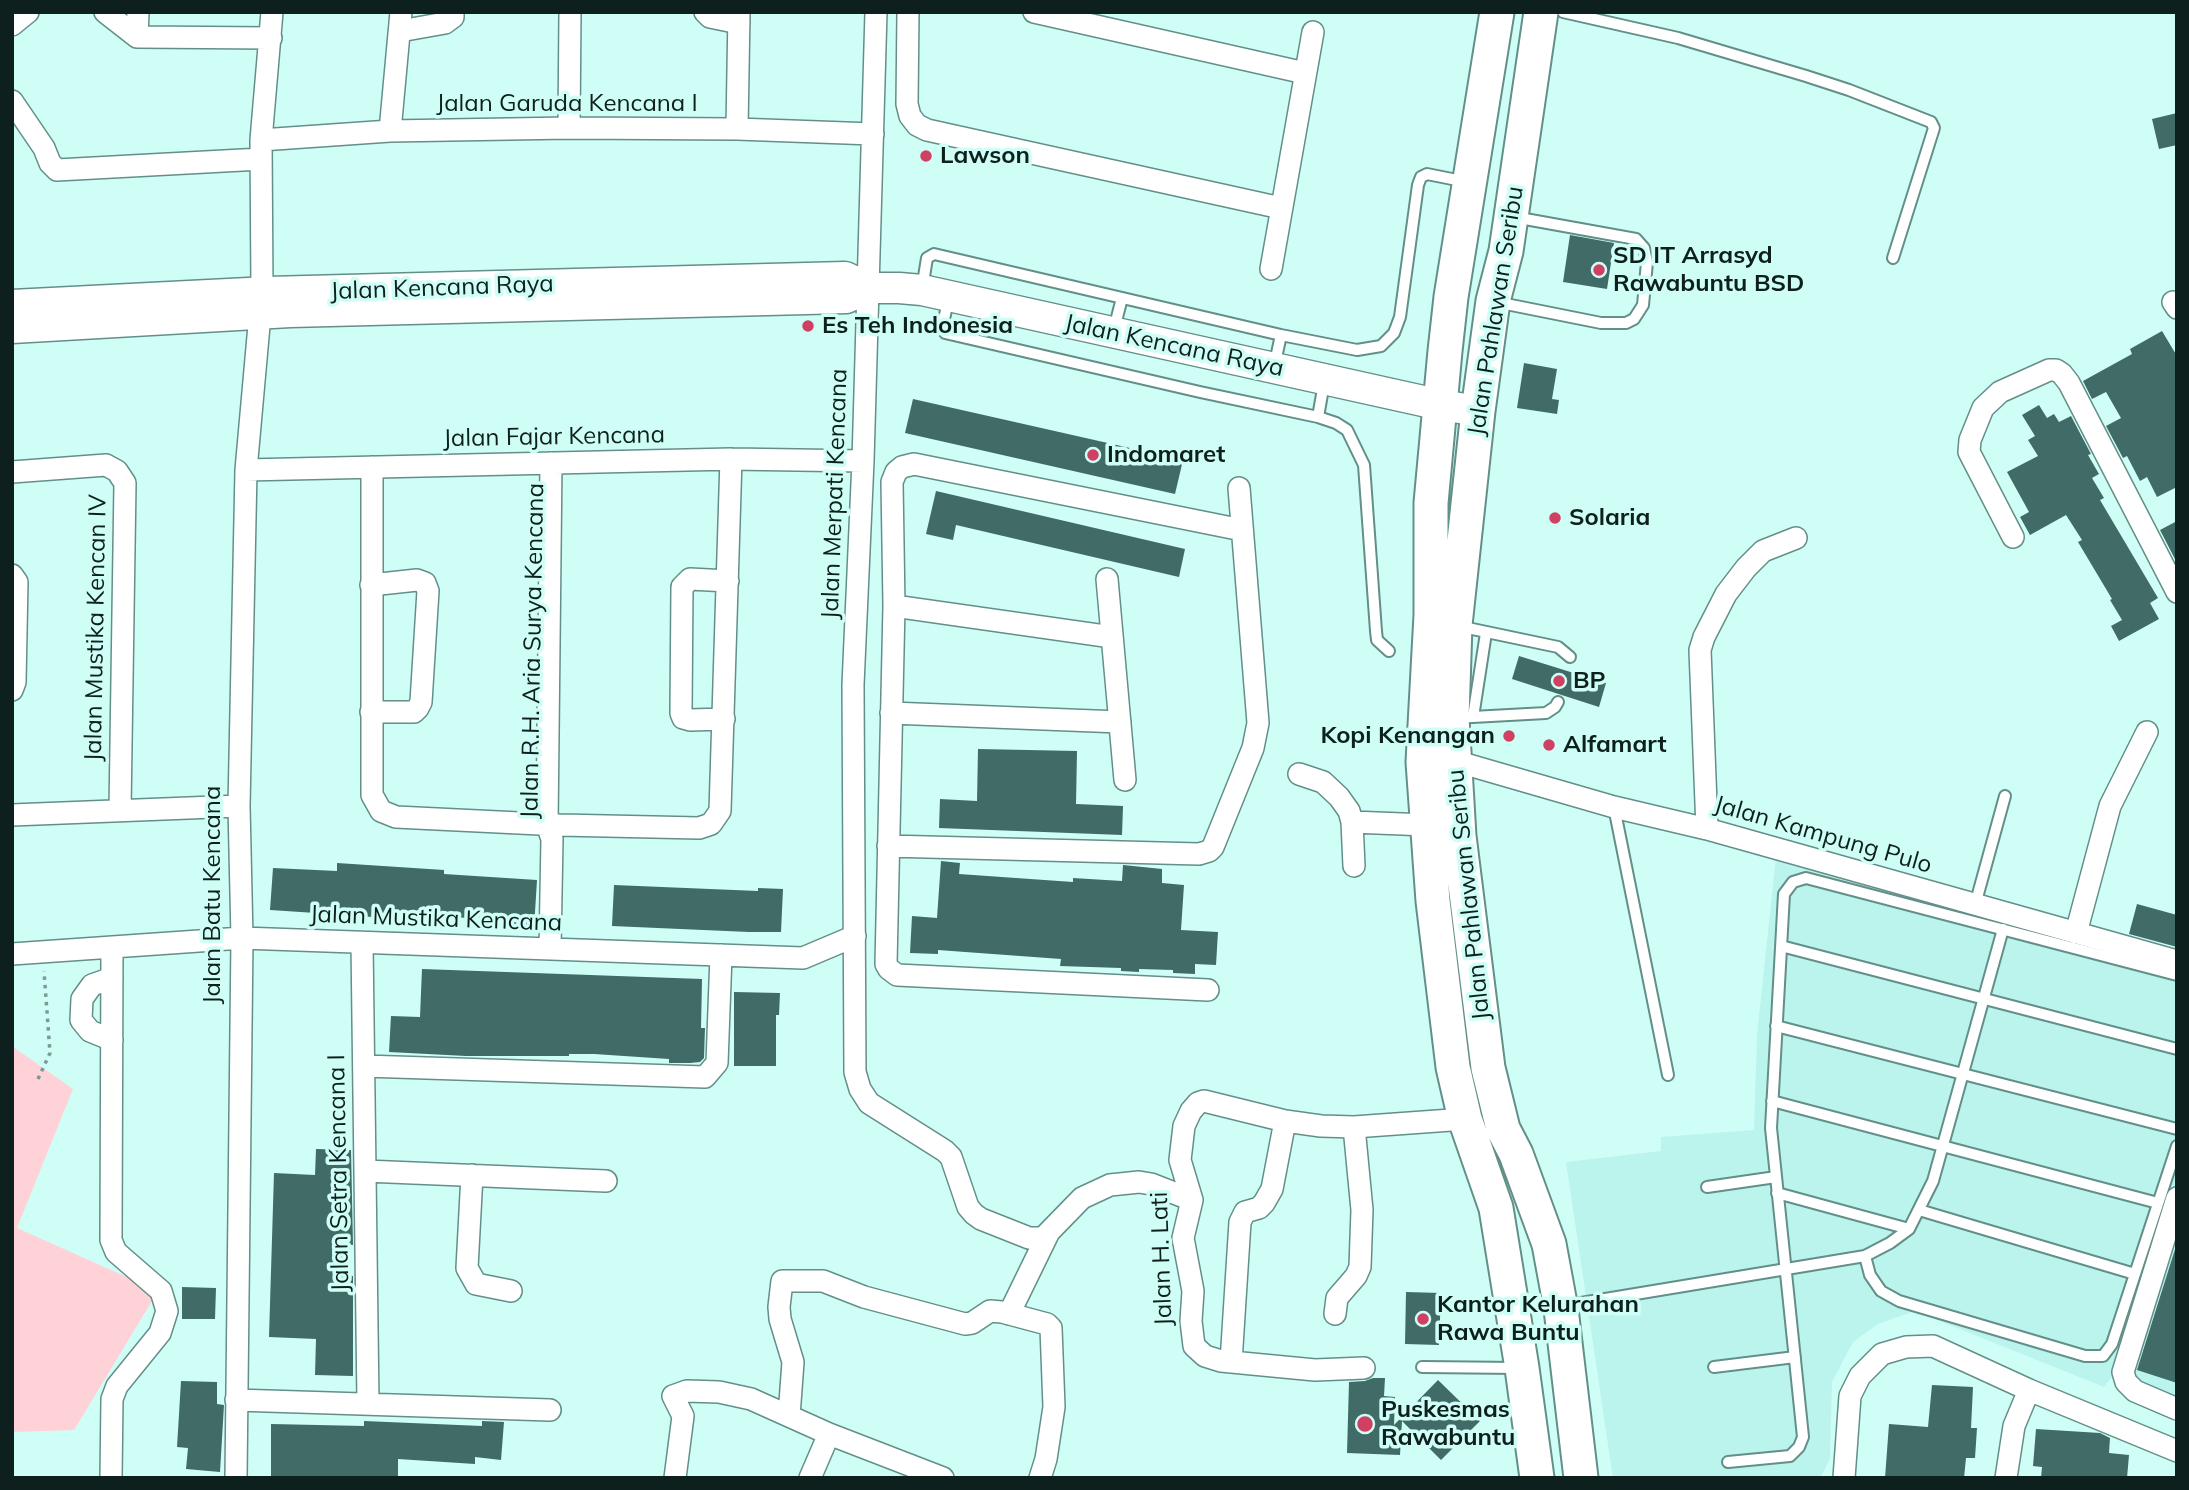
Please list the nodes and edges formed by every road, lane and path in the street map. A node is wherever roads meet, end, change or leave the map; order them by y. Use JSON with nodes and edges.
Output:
{"nodes":[{"id":1,"x":28,"y":12,"type":"edge"},
{"id":2,"x":105,"y":12,"type":"edge"},
{"id":3,"x":138,"y":12,"type":"edge"},
{"id":4,"x":272,"y":12,"type":"edge"},
{"id":5,"x":453,"y":12,"type":"edge"},
{"id":6,"x":570,"y":12,"type":"edge"},
{"id":7,"x":705,"y":12,"type":"edge"},
{"id":8,"x":876,"y":12,"type":"edge"},
{"id":9,"x":908,"y":12,"type":"edge"},
{"id":10,"x":1497,"y":12,"type":"edge"},
{"id":11,"x":1541,"y":12,"type":"edge"},
{"id":12,"x":1563,"y":12,"type":"edge"},
{"id":13,"x":1048,"y":14,"type":"edge"},
{"id":14,"x":739,"y":18,"type":"edge"},
{"id":15,"x":400,"y":22,"type":"edge"},
{"id":16,"x":12,"y":25,"type":"edge"},
{"id":17,"x":1312,"y":32,"type":"dead end"},
{"id":18,"x":137,"y":37,"type":"junction"},
{"id":19,"x":271,"y":38,"type":"junction"},
{"id":20,"x":1305,"y":73,"type":"junction"},
{"id":21,"x":12,"y":102,"type":"edge"},
{"id":22,"x":569,"y":128,"type":"junction"},
{"id":23,"x":737,"y":129,"type":"junction"},
{"id":24,"x":390,"y":131,"type":"junction"},
{"id":25,"x":873,"y":134,"type":"junction"},
{"id":26,"x":261,"y":149,"type":"junction"},
{"id":27,"x":1470,"y":183,"type":"junction"},
{"id":28,"x":1282,"y":208,"type":"junction"},
{"id":29,"x":1512,"y":216,"type":"junction"},
{"id":30,"x":1893,"y":258,"type":"dead end"},
{"id":31,"x":1271,"y":269,"type":"dead end"},
{"id":32,"x":869,"y":288,"type":"junction"},
{"id":33,"x":935,"y":294,"type":"junction"},
{"id":34,"x":1122,"y":298,"type":"junction"},
{"id":35,"x":1493,"y":301,"type":"junction"},
{"id":36,"x":261,"y":303,"type":"junction"},
{"id":37,"x":12,"y":305,"type":"edge"},
{"id":38,"x":12,"y":328,"type":"edge"},
{"id":39,"x":1112,"y":333,"type":"junction"},
{"id":40,"x":1281,"y":335,"type":"junction"},
{"id":41,"x":1274,"y":369,"type":"junction"},
{"id":42,"x":1325,"y":380,"type":"junction"},
{"id":43,"x":1441,"y":405,"type":"junction"},
{"id":44,"x":1478,"y":411,"type":"junction"},
{"id":45,"x":1318,"y":417,"type":"junction"},
{"id":46,"x":731,"y":459,"type":"junction"},
{"id":47,"x":863,"y":461,"type":"junction"},
{"id":48,"x":557,"y":463,"type":"junction"},
{"id":49,"x":372,"y":467,"type":"junction"},
{"id":50,"x":246,"y":470,"type":"junction"},
{"id":51,"x":12,"y":471,"type":"edge"},
{"id":52,"x":1239,"y":488,"type":"dead end"},
{"id":53,"x":1242,"y":530,"type":"junction"},
{"id":54,"x":2014,"y":537,"type":"dead end"},
{"id":55,"x":1796,"y":538,"type":"dead end"},
{"id":56,"x":12,"y":575,"type":"edge"},
{"id":57,"x":1107,"y":579,"type":"dead end"},
{"id":58,"x":728,"y":580,"type":"junction"},
{"id":59,"x":371,"y":585,"type":"junction"},
{"id":60,"x":2177,"y":592,"type":"edge"},
{"id":61,"x":894,"y":606,"type":"junction"},
{"id":62,"x":1470,"y":629,"type":"junction"},
{"id":63,"x":855,"y":631,"type":"junction"},
{"id":64,"x":1112,"y":637,"type":"junction"},
{"id":65,"x":1389,"y":651,"type":"dead end"},
{"id":66,"x":1570,"y":657,"type":"dead end"},
{"id":67,"x":867,"y":660,"type":"junction"},
{"id":68,"x":891,"y":660,"type":"junction"},
{"id":69,"x":853,"y":685,"type":"junction"},
{"id":70,"x":12,"y":690,"type":"edge"},
{"id":71,"x":1558,"y":702,"type":"dead end"},
{"id":72,"x":371,"y":712,"type":"junction"},
{"id":73,"x":891,"y":713,"type":"junction"},
{"id":74,"x":1463,"y":717,"type":"junction"},
{"id":75,"x":724,"y":719,"type":"junction"},
{"id":76,"x":1120,"y":722,"type":"junction"},
{"id":77,"x":2147,"y":732,"type":"dead end"},
{"id":78,"x":1455,"y":761,"type":"junction"},
{"id":79,"x":1299,"y":774,"type":"dead end"},
{"id":80,"x":1125,"y":780,"type":"dead end"},
{"id":81,"x":2005,"y":796,"type":"dead end"},
{"id":82,"x":239,"y":806,"type":"junction"},
{"id":83,"x":1614,"y":807,"type":"junction"},
{"id":84,"x":120,"y":810,"type":"junction"},
{"id":85,"x":12,"y":815,"type":"edge"},
{"id":86,"x":1352,"y":822,"type":"junction"},
{"id":87,"x":1427,"y":825,"type":"junction"},
{"id":88,"x":553,"y":830,"type":"junction"},
{"id":89,"x":1707,"y":830,"type":"junction"},
{"id":90,"x":888,"y":846,"type":"junction"},
{"id":91,"x":1354,"y":866,"type":"dead end"},
{"id":92,"x":1975,"y":905,"type":"junction"},
{"id":93,"x":2003,"y":929,"type":"junction"},
{"id":94,"x":2076,"y":933,"type":"junction"},
{"id":95,"x":855,"y":936,"type":"junction"},
{"id":96,"x":242,"y":938,"type":"junction"},
{"id":97,"x":362,"y":943,"type":"junction"},
{"id":98,"x":1781,"y":946,"type":"junction"},
{"id":99,"x":112,"y":947,"type":"junction"},
{"id":100,"x":550,"y":948,"type":"junction"},
{"id":101,"x":43,"y":952,"type":"junction"},
{"id":102,"x":12,"y":954,"type":"edge"},
{"id":103,"x":722,"y":955,"type":"junction"},
{"id":104,"x":2177,"y":961,"type":"edge"},
{"id":105,"x":2177,"y":975,"type":"edge"},
{"id":106,"x":112,"y":978,"type":"junction"},
{"id":107,"x":1208,"y":990,"type":"dead end"},
{"id":108,"x":1984,"y":999,"type":"junction"},
{"id":109,"x":1481,"y":1013,"type":"junction"},
{"id":110,"x":1447,"y":1014,"type":"junction"},
{"id":111,"x":1776,"y":1026,"type":"junction"},
{"id":112,"x":112,"y":1040,"type":"junction"},
{"id":113,"x":2177,"y":1049,"type":"edge"},
{"id":114,"x":364,"y":1066,"type":"junction"},
{"id":115,"x":1963,"y":1074,"type":"junction"},
{"id":116,"x":1668,"y":1076,"type":"dead end"},
{"id":117,"x":38,"y":1079,"type":"dead end"},
{"id":118,"x":1772,"y":1101,"type":"junction"},
{"id":119,"x":1465,"y":1119,"type":"junction"},
{"id":120,"x":1285,"y":1121,"type":"junction"},
{"id":121,"x":1354,"y":1127,"type":"junction"},
{"id":122,"x":2177,"y":1129,"type":"edge"},
{"id":123,"x":1943,"y":1146,"type":"junction"},
{"id":124,"x":2177,"y":1146,"type":"edge"},
{"id":125,"x":365,"y":1171,"type":"junction"},
{"id":126,"x":472,"y":1175,"type":"junction"},
{"id":127,"x":1776,"y":1177,"type":"junction"},
{"id":128,"x":607,"y":1181,"type":"dead end"},
{"id":129,"x":1707,"y":1187,"type":"dead end"},
{"id":130,"x":1777,"y":1193,"type":"junction"},
{"id":131,"x":1192,"y":1200,"type":"junction"},
{"id":132,"x":2167,"y":1200,"type":"edge"},
{"id":133,"x":1919,"y":1210,"type":"junction"},
{"id":134,"x":1909,"y":1229,"type":"junction"},
{"id":135,"x":1048,"y":1234,"type":"junction"},
{"id":136,"x":1865,"y":1256,"type":"junction"},
{"id":137,"x":1785,"y":1269,"type":"junction"},
{"id":138,"x":2135,"y":1274,"type":"junction"},
{"id":139,"x":511,"y":1291,"type":"dead end"},
{"id":140,"x":1561,"y":1309,"type":"junction"},
{"id":141,"x":1009,"y":1314,"type":"junction"},
{"id":142,"x":1335,"y":1314,"type":"dead end"},
{"id":143,"x":1795,"y":1357,"type":"junction"},
{"id":144,"x":1231,"y":1362,"type":"junction"},
{"id":145,"x":1422,"y":1367,"type":"dead end"},
{"id":146,"x":1714,"y":1367,"type":"dead end"},
{"id":147,"x":1364,"y":1368,"type":"dead end"},
{"id":148,"x":1522,"y":1368,"type":"junction"},
{"id":149,"x":2029,"y":1390,"type":"junction"},
{"id":150,"x":236,"y":1400,"type":"junction"},
{"id":151,"x":368,"y":1403,"type":"junction"},
{"id":152,"x":2177,"y":1409,"type":"edge"},
{"id":153,"x":550,"y":1410,"type":"dead end"},
{"id":154,"x":789,"y":1416,"type":"junction"},
{"id":155,"x":829,"y":1434,"type":"junction"},
{"id":156,"x":2177,"y":1451,"type":"edge"},
{"id":157,"x":1728,"y":1462,"type":"dead end"},
{"id":158,"x":111,"y":1478,"type":"edge"},
{"id":159,"x":236,"y":1478,"type":"edge"},
{"id":160,"x":675,"y":1478,"type":"edge"},
{"id":161,"x":810,"y":1478,"type":"edge"},
{"id":162,"x":943,"y":1478,"type":"edge"},
{"id":163,"x":1040,"y":1478,"type":"edge"},
{"id":164,"x":1537,"y":1478,"type":"edge"},
{"id":165,"x":1581,"y":1478,"type":"edge"},
{"id":166,"x":1844,"y":1478,"type":"edge"},
{"id":167,"x":2006,"y":1478,"type":"edge"}],
"edges":[{"from":1,"to":16,"type":"street"},
{"from":2,"to":18,"type":"street"},
{"from":3,"to":18,"type":"street"},
{"from":4,"to":19,"type":"street","name":"Jalan Batu Kencana"},
{"from":5,"to":15,"type":"street"},
{"from":6,"to":22,"type":"street"},
{"from":7,"to":14,"type":"street"},
{"from":8,"to":25,"type":"street","name":"Jalan Merpati Kencana"},
{"from":9,"to":28,"type":"street"},
{"from":10,"to":27,"type":"main road","name":"Jalan Pahlawan Seribu"},
{"from":11,"to":29,"type":"main road","name":"Jalan Pahlawan Seribu"},
{"from":12,"to":30,"type":"lane"},
{"from":13,"to":20,"type":"street"},
{"from":14,"to":23,"type":"street"},
{"from":15,"to":24,"type":"street"},
{"from":17,"to":20,"type":"street"},
{"from":18,"to":19,"type":"street"},
{"from":19,"to":26,"type":"street","name":"Jalan Batu Kencana"},
{"from":20,"to":28,"type":"street"},
{"from":21,"to":26,"type":"street","name":"Jalan Garuda Kencana I"},
{"from":22,"to":23,"type":"street","name":"Jalan Garuda Kencana I"},
{"from":22,"to":24,"type":"street","name":"Jalan Garuda Kencana I"},
{"from":23,"to":25,"type":"street","name":"Jalan Garuda Kencana I"},
{"from":24,"to":26,"type":"street","name":"Jalan Garuda Kencana I"},
{"from":25,"to":32,"type":"street","name":"Jalan Merpati Kencana"},
{"from":26,"to":36,"type":"street","name":"Jalan Batu Kencana"},
{"from":27,"to":40,"type":"lane"},
{"from":27,"to":43,"type":"main road","name":"Jalan Pahlawan Seribu"},
{"from":28,"to":31,"type":"street"},
{"from":29,"to":35,"type":"main road","name":"Jalan Pahlawan Seribu"},
{"from":29,"to":35,"type":"lane"},
{"from":32,"to":33,"type":"street","name":"Jalan Kencana Raya"},
{"from":32,"to":36,"type":"street","name":"Jalan Kencana Raya"},
{"from":32,"to":47,"type":"street","name":"Jalan Merpati Kencana"},
{"from":33,"to":34,"type":"lane"},
{"from":33,"to":39,"type":"street","name":"Jalan Kencana Raya"},
{"from":33,"to":45,"type":"lane"},
{"from":34,"to":39,"type":"lane"},
{"from":34,"to":40,"type":"lane"},
{"from":35,"to":44,"type":"main road","name":"Jalan Pahlawan Seribu"},
{"from":36,"to":37,"type":"street","name":"Jalan Kencana Raya"},
{"from":36,"to":38,"type":"street","name":"Jalan Kencana Raya"},
{"from":36,"to":50,"type":"street","name":"Jalan Batu Kencana"},
{"from":39,"to":41,"type":"street","name":"Jalan Kencana Raya"},
{"from":40,"to":41,"type":"lane"},
{"from":41,"to":42,"type":"street","name":"Jalan Kencana Raya"},
{"from":42,"to":43,"type":"street","name":"Jalan Kencana Raya"},
{"from":42,"to":45,"type":"lane"},
{"from":43,"to":44,"type":"street","name":"Jalan Kencana Raya"},
{"from":43,"to":87,"type":"main road","name":"Jalan Pahlawan Seribu"},
{"from":44,"to":62,"type":"main road","name":"Jalan Pahlawan Seribu"},
{"from":45,"to":65,"type":"lane"},
{"from":46,"to":47,"type":"street","name":"Jalan Fajar Kencana"},
{"from":46,"to":48,"type":"street","name":"Jalan Fajar Kencana"},
{"from":46,"to":58,"type":"street"},
{"from":47,"to":63,"type":"street","name":"Jalan Merpati Kencana"},
{"from":48,"to":49,"type":"street","name":"Jalan Fajar Kencana"},
{"from":48,"to":88,"type":"street","name":"Jalan R.H. Aria Surya Kencana"},
{"from":49,"to":50,"type":"street","name":"Jalan Fajar Kencana"},
{"from":49,"to":59,"type":"street"},
{"from":50,"to":82,"type":"street","name":"Jalan Batu Kencana"},
{"from":51,"to":84,"type":"street","name":"Jalan Mustika Kencan IV"},
{"from":52,"to":53,"type":"street"},
{"from":53,"to":61,"type":"street"},
{"from":53,"to":90,"type":"street"},
{"from":54,"to":60,"type":"street"},
{"from":55,"to":89,"type":"street"},
{"from":56,"to":70,"type":"street"},
{"from":57,"to":64,"type":"street"},
{"from":58,"to":75,"type":"street"},
{"from":58,"to":75,"type":"street"},
{"from":59,"to":72,"type":"street"},
{"from":59,"to":72,"type":"street"},
{"from":61,"to":64,"type":"street"},
{"from":61,"to":68,"type":"street"},
{"from":62,"to":66,"type":"lane"},
{"from":62,"to":74,"type":"main road","name":"Jalan Pahlawan Seribu"},
{"from":63,"to":67,"type":"street"},
{"from":63,"to":69,"type":"street","name":"Jalan Merpati Kencana"},
{"from":64,"to":76,"type":"street"},
{"from":67,"to":68,"type":"street"},
{"from":67,"to":69,"type":"street"},
{"from":68,"to":73,"type":"street"},
{"from":69,"to":95,"type":"street","name":"Jalan Merpati Kencana"},
{"from":71,"to":74,"type":"lane"},
{"from":72,"to":88,"type":"street"},
{"from":73,"to":76,"type":"street"},
{"from":73,"to":90,"type":"street"},
{"from":74,"to":78,"type":"main road","name":"Jalan Pahlawan Seribu"},
{"from":75,"to":88,"type":"street"},
{"from":76,"to":80,"type":"street"},
{"from":77,"to":94,"type":"street"},
{"from":78,"to":83,"type":"street","name":"Jalan Kampung Pulo"},
{"from":78,"to":109,"type":"main road","name":"Jalan Pahlawan Seribu"},
{"from":79,"to":86,"type":"street"},
{"from":81,"to":92,"type":"lane"},
{"from":82,"to":84,"type":"street"},
{"from":82,"to":96,"type":"street","name":"Jalan Batu Kencana"},
{"from":83,"to":89,"type":"street","name":"Jalan Kampung Pulo"},
{"from":83,"to":116,"type":"lane"},
{"from":84,"to":85,"type":"street"},
{"from":86,"to":87,"type":"street"},
{"from":86,"to":91,"type":"street"},
{"from":87,"to":110,"type":"main road","name":"Jalan Pahlawan Seribu"},
{"from":88,"to":100,"type":"street","name":"Jalan R.H. Aria Surya Kencana"},
{"from":89,"to":92,"type":"street","name":"Jalan Kampung Pulo"},
{"from":90,"to":107,"type":"street"},
{"from":92,"to":94,"type":"street","name":"Jalan Kampung Pulo"},
{"from":93,"to":98,"type":"lane"},
{"from":93,"to":105,"type":"lane"},
{"from":93,"to":108,"type":"lane"},
{"from":94,"to":104,"type":"street","name":"Jalan Kampung Pulo"},
{"from":95,"to":103,"type":"street","name":"Jalan Mustika Kencana"},
{"from":95,"to":135,"type":"street","name":"Jalan Merpati Kencana"},
{"from":96,"to":97,"type":"street","name":"Jalan Mustika Kencana"},
{"from":96,"to":99,"type":"street","name":"Jalan Mustika Kencana"},
{"from":96,"to":150,"type":"street","name":"Jalan Batu Kencana"},
{"from":97,"to":100,"type":"street","name":"Jalan Mustika Kencana"},
{"from":97,"to":114,"type":"street","name":"Jalan Setra Kencana I"},
{"from":98,"to":108,"type":"lane"},
{"from":98,"to":111,"type":"lane"},
{"from":99,"to":101,"type":"street","name":"Jalan Mustika Kencana"},
{"from":99,"to":106,"type":"street"},
{"from":100,"to":103,"type":"street","name":"Jalan Mustika Kencana"},
{"from":101,"to":102,"type":"street","name":"Jalan Mustika Kencana"},
{"from":101,"to":117,"type":"path"},
{"from":103,"to":114,"type":"street"},
{"from":106,"to":112,"type":"street"},
{"from":106,"to":112,"type":"street"},
{"from":108,"to":113,"type":"lane"},
{"from":108,"to":115,"type":"lane"},
{"from":109,"to":110,"type":"main road"},
{"from":109,"to":140,"type":"main road","name":"Jalan Pahlawan Seribu"},
{"from":110,"to":119,"type":"main road","name":"Jalan Pahlawan Seribu"},
{"from":111,"to":115,"type":"lane"},
{"from":111,"to":118,"type":"lane"},
{"from":112,"to":158,"type":"street"},
{"from":114,"to":125,"type":"street","name":"Jalan Setra Kencana I"},
{"from":115,"to":122,"type":"lane"},
{"from":115,"to":123,"type":"lane"},
{"from":118,"to":123,"type":"lane"},
{"from":118,"to":127,"type":"lane"},
{"from":119,"to":121,"type":"street","name":"Jalan H. Lati"},
{"from":119,"to":148,"type":"main road","name":"Jalan Pahlawan Seribu"},
{"from":120,"to":121,"type":"street","name":"Jalan H. Lati"},
{"from":120,"to":131,"type":"street","name":"Jalan H. Lati"},
{"from":120,"to":144,"type":"street"},
{"from":121,"to":142,"type":"street"},
{"from":123,"to":132,"type":"lane"},
{"from":123,"to":133,"type":"lane"},
{"from":124,"to":132,"type":"lane"},
{"from":125,"to":126,"type":"street"},
{"from":125,"to":151,"type":"street","name":"Jalan Setra Kencana I"},
{"from":126,"to":128,"type":"street"},
{"from":126,"to":139,"type":"street"},
{"from":127,"to":129,"type":"lane"},
{"from":127,"to":130,"type":"lane"},
{"from":130,"to":134,"type":"lane"},
{"from":130,"to":137,"type":"lane"},
{"from":131,"to":135,"type":"street"},
{"from":131,"to":144,"type":"street","name":"Jalan H. Lati"},
{"from":132,"to":138,"type":"lane"},
{"from":132,"to":152,"type":"street"},
{"from":133,"to":134,"type":"lane"},
{"from":133,"to":138,"type":"lane"},
{"from":134,"to":136,"type":"lane"},
{"from":135,"to":141,"type":"street"},
{"from":136,"to":137,"type":"lane"},
{"from":136,"to":138,"type":"lane"},
{"from":137,"to":140,"type":"lane"},
{"from":137,"to":143,"type":"lane"},
{"from":140,"to":165,"type":"main road","name":"Jalan Pahlawan Seribu"},
{"from":141,"to":154,"type":"street"},
{"from":141,"to":163,"type":"street"},
{"from":143,"to":146,"type":"lane"},
{"from":143,"to":157,"type":"lane"},
{"from":144,"to":147,"type":"street","name":"Jalan H. Lati"},
{"from":145,"to":148,"type":"lane"},
{"from":148,"to":164,"type":"main road","name":"Jalan Pahlawan Seribu"},
{"from":149,"to":156,"type":"street"},
{"from":149,"to":166,"type":"street"},
{"from":149,"to":167,"type":"street"},
{"from":150,"to":151,"type":"street"},
{"from":150,"to":159,"type":"street","name":"Jalan Batu Kencana"},
{"from":151,"to":153,"type":"street"},
{"from":154,"to":155,"type":"street"},
{"from":154,"to":160,"type":"street"},
{"from":155,"to":161,"type":"street"},
{"from":155,"to":162,"type":"street"}]}
